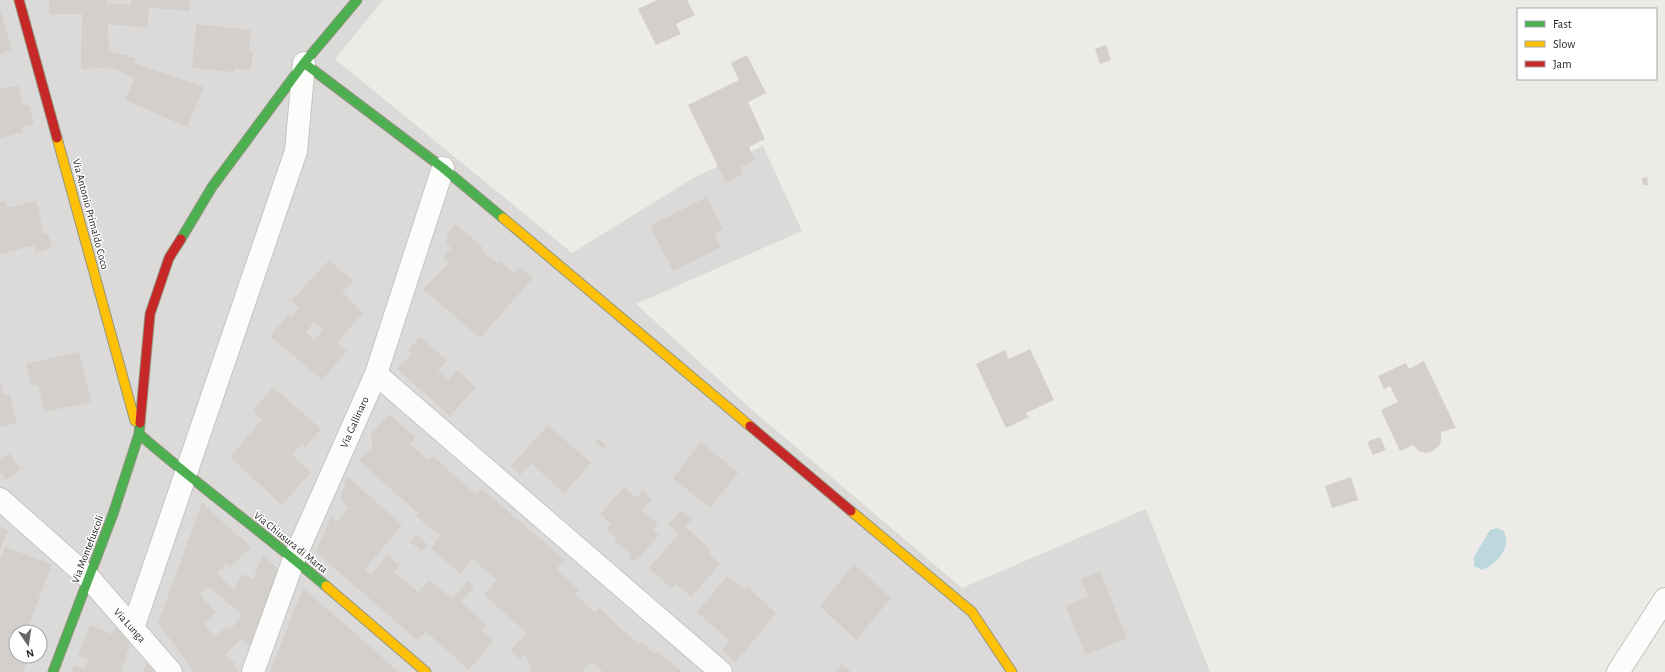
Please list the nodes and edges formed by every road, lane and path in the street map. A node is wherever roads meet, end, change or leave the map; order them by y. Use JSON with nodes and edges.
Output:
{"nodes":[{"id":1,"x":19,"y":0,"type":"edge"},
{"id":2,"x":357,"y":0,"type":"edge"},
{"id":3,"x":304,"y":63,"type":"junction"},
{"id":4,"x":443,"y":168,"type":"junction"},
{"id":5,"x":376,"y":374,"type":"junction"},
{"id":6,"x":139,"y":434,"type":"junction"},
{"id":7,"x":185,"y":474,"type":"junction"},
{"id":8,"x":0,"y":499,"type":"edge"},
{"id":9,"x":294,"y":559,"type":"junction"},
{"id":10,"x":89,"y":578,"type":"junction"},
{"id":11,"x":1665,"y":599,"type":"edge"},
{"id":12,"x":133,"y":628,"type":"junction"},
{"id":13,"x":54,"y":672,"type":"edge"},
{"id":14,"x":171,"y":672,"type":"edge"},
{"id":15,"x":253,"y":672,"type":"edge"},
{"id":16,"x":426,"y":672,"type":"edge"},
{"id":17,"x":721,"y":672,"type":"edge"},
{"id":18,"x":1012,"y":672,"type":"edge"},
{"id":19,"x":1618,"y":672,"type":"edge"}],
"edges":[{"from":1,"to":6,"type":"street","name":"Via Antonio Primaldo Coco"},
{"from":2,"to":3,"type":"street","name":"Via Montefuscoli"},
{"from":3,"to":4,"type":"street"},
{"from":3,"to":6,"type":"street","name":"Via Montefuscoli"},
{"from":3,"to":7,"type":"street"},
{"from":4,"to":5,"type":"street","name":"Via Gallinaro"},
{"from":4,"to":18,"type":"street"},
{"from":5,"to":9,"type":"street","name":"Via Gallinaro"},
{"from":5,"to":17,"type":"street"},
{"from":6,"to":7,"type":"street","name":"Via Chiusura di Marta"},
{"from":6,"to":10,"type":"street","name":"Via Montefuscoli"},
{"from":7,"to":9,"type":"street","name":"Via Chiusura di Marta"},
{"from":7,"to":12,"type":"street"},
{"from":8,"to":10,"type":"street","name":"Via Lunga"},
{"from":9,"to":15,"type":"street","name":"Via Gallinaro"},
{"from":9,"to":16,"type":"street","name":"Via Chiusura di Marta"},
{"from":10,"to":12,"type":"street","name":"Via Lunga"},
{"from":10,"to":13,"type":"street","name":"Via Montefuscoli"},
{"from":11,"to":19,"type":"street"},
{"from":12,"to":14,"type":"street","name":"Via Lunga"}]}
